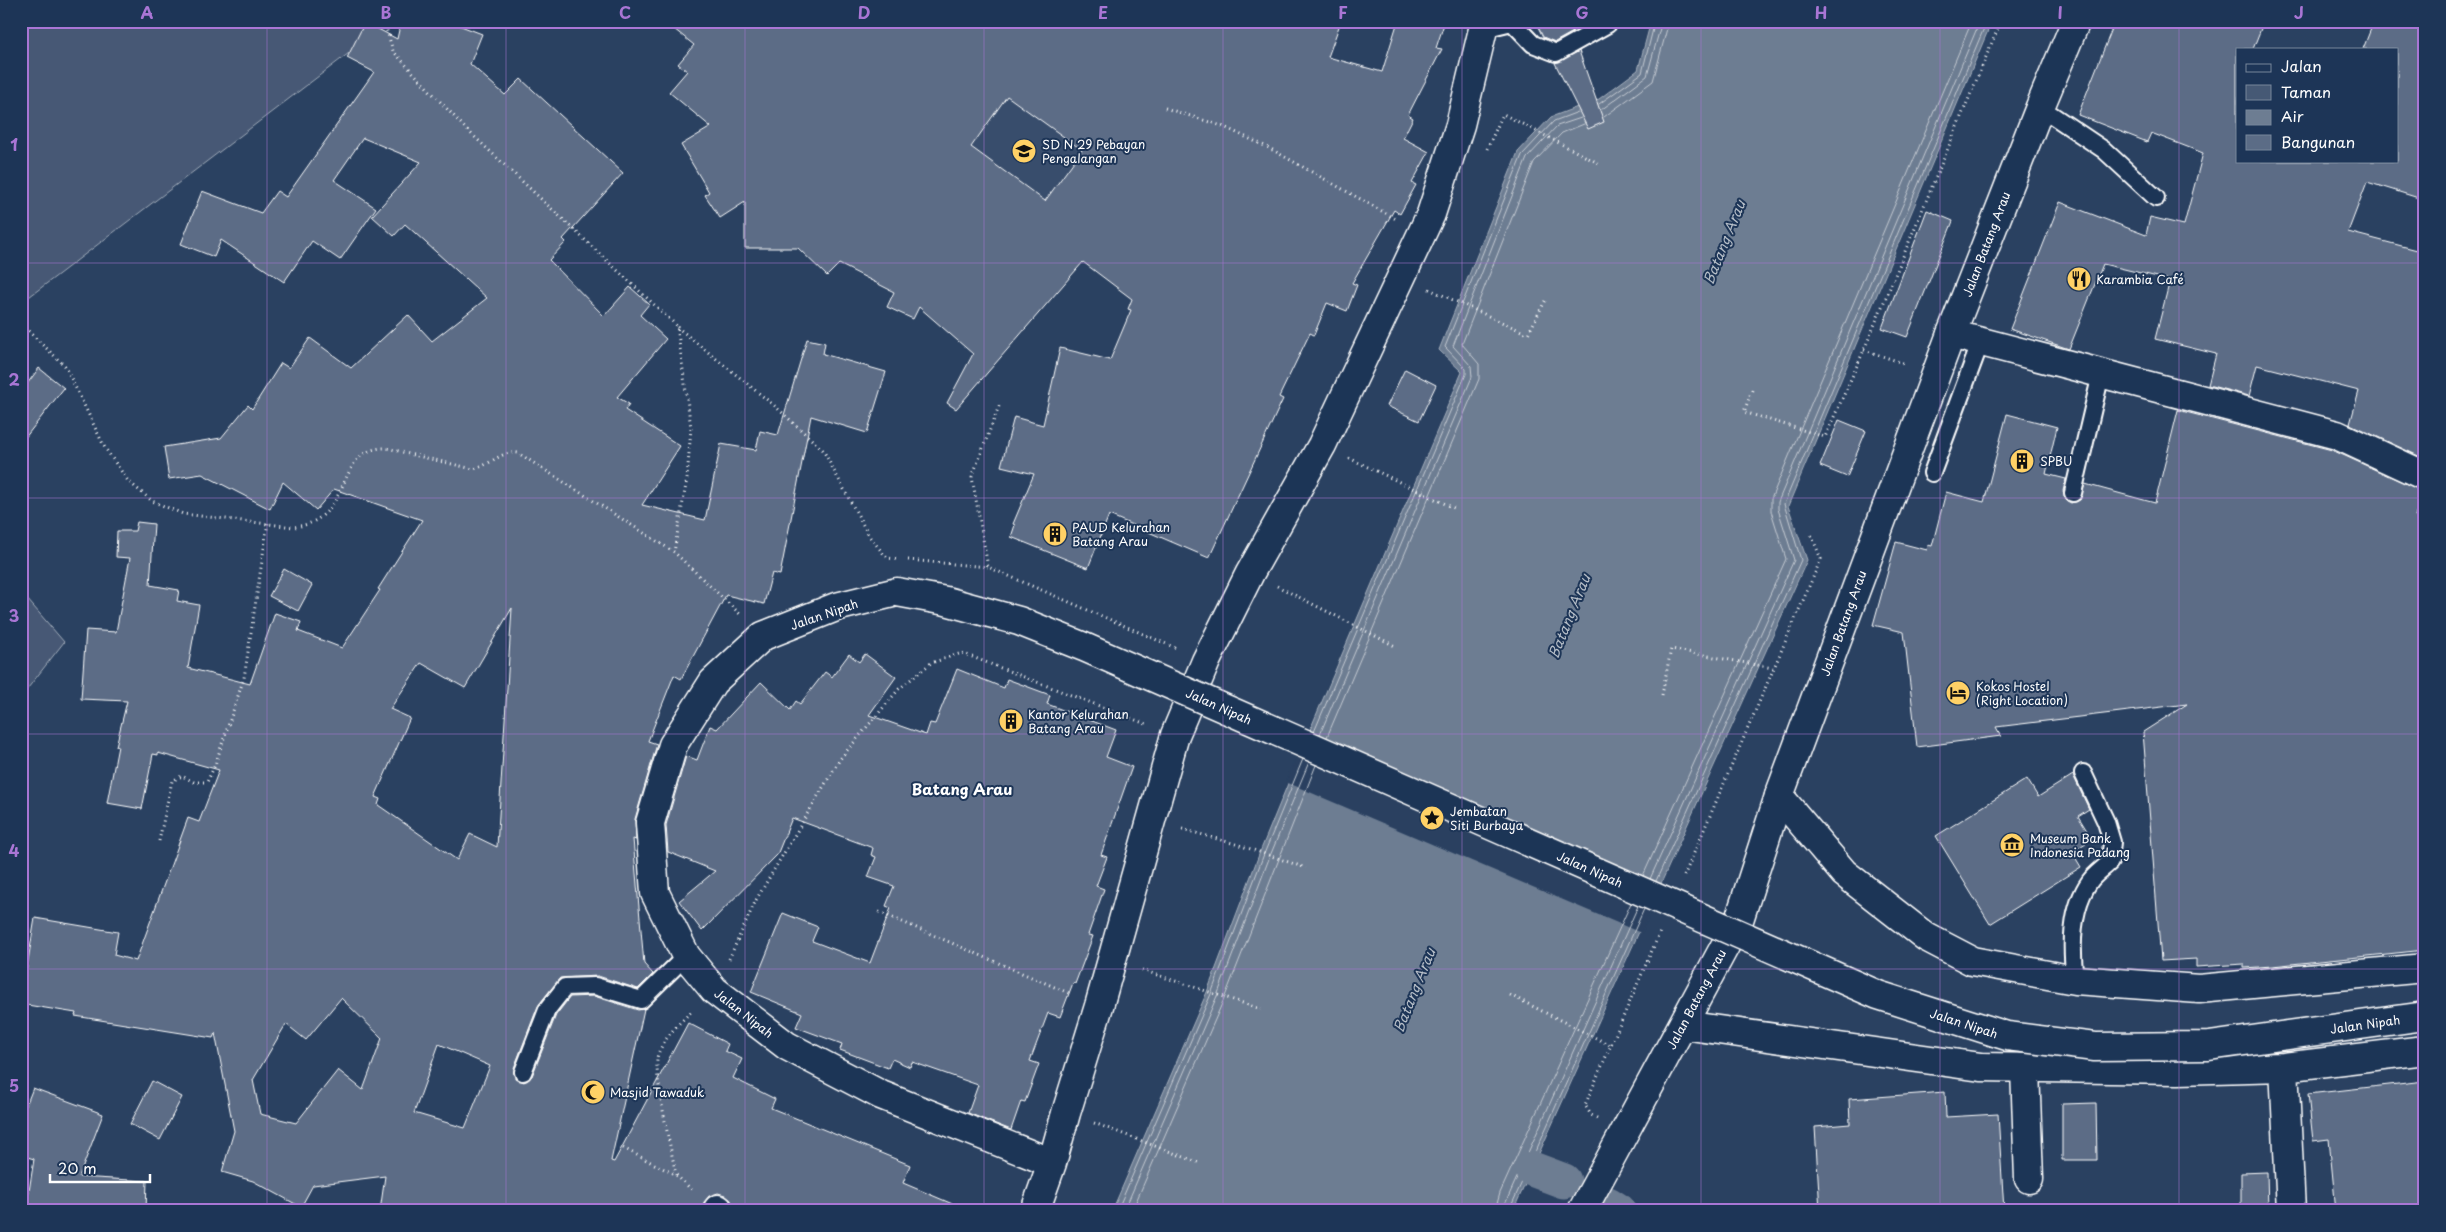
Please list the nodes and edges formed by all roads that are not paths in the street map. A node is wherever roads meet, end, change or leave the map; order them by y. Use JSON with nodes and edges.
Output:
{"nodes":[{"id":1,"x":2076,"y":21,"type":"edge"},
{"id":2,"x":1608,"y":24,"type":"dead end"},
{"id":3,"x":1484,"y":25,"type":"edge"},
{"id":4,"x":2040,"y":107,"type":"junction"},
{"id":5,"x":2156,"y":198,"type":"dead end"},
{"id":6,"x":1951,"y":334,"type":"junction"},
{"id":7,"x":1981,"y":341,"type":"junction"},
{"id":8,"x":2101,"y":374,"type":"junction"},
{"id":9,"x":1932,"y":473,"type":"dead end"},
{"id":10,"x":2425,"y":476,"type":"edge"},
{"id":11,"x":2073,"y":493,"type":"dead end"},
{"id":12,"x":2083,"y":773,"type":"dead end"},
{"id":13,"x":1779,"y":796,"type":"junction"},
{"id":14,"x":686,"y":956,"type":"junction"},
{"id":15,"x":2425,"y":968,"type":"edge"},
{"id":16,"x":2075,"y":980,"type":"junction"},
{"id":17,"x":2425,"y":1016,"type":"edge"},
{"id":18,"x":1683,"y":1025,"type":"junction"},
{"id":19,"x":2425,"y":1050,"type":"edge"},
{"id":20,"x":2284,"y":1067,"type":"junction"},
{"id":21,"x":2025,"y":1069,"type":"junction"},
{"id":22,"x":523,"y":1072,"type":"dead end"},
{"id":23,"x":1052,"y":1164,"type":"junction"},
{"id":24,"x":2029,"y":1179,"type":"dead end"},
{"id":25,"x":1035,"y":1211,"type":"edge"},
{"id":26,"x":1582,"y":1211,"type":"edge"},
{"id":27,"x":2291,"y":1211,"type":"edge"}],
"edges":[{"from":1,"to":4,"type":"street","name":"Jalan Batang Arau"},
{"from":2,"to":3,"type":"lane"},
{"from":3,"to":23,"type":"street"},
{"from":4,"to":5,"type":"lane"},
{"from":4,"to":6,"type":"street","name":"Jalan Batang Arau"},
{"from":6,"to":7,"type":"street"},
{"from":6,"to":13,"type":"street","name":"Jalan Batang Arau"},
{"from":7,"to":8,"type":"street"},
{"from":7,"to":9,"type":"lane"},
{"from":8,"to":10,"type":"street"},
{"from":8,"to":11,"type":"lane"},
{"from":12,"to":16,"type":"lane"},
{"from":13,"to":16,"type":"street"},
{"from":13,"to":18,"type":"street","name":"Jalan Batang Arau"},
{"from":14,"to":17,"type":"street","name":"Jalan Nipah","bridge":true},
{"from":14,"to":22,"type":"lane"},
{"from":14,"to":23,"type":"street","name":"Jalan Nipah"},
{"from":15,"to":16,"type":"street"},
{"from":18,"to":21,"type":"street"},
{"from":18,"to":26,"type":"street","name":"Jalan Batang Arau"},
{"from":19,"to":20,"type":"street"},
{"from":20,"to":21,"type":"street"},
{"from":20,"to":27,"type":"street"},
{"from":21,"to":24,"type":"street"},
{"from":23,"to":25,"type":"street"}]}
